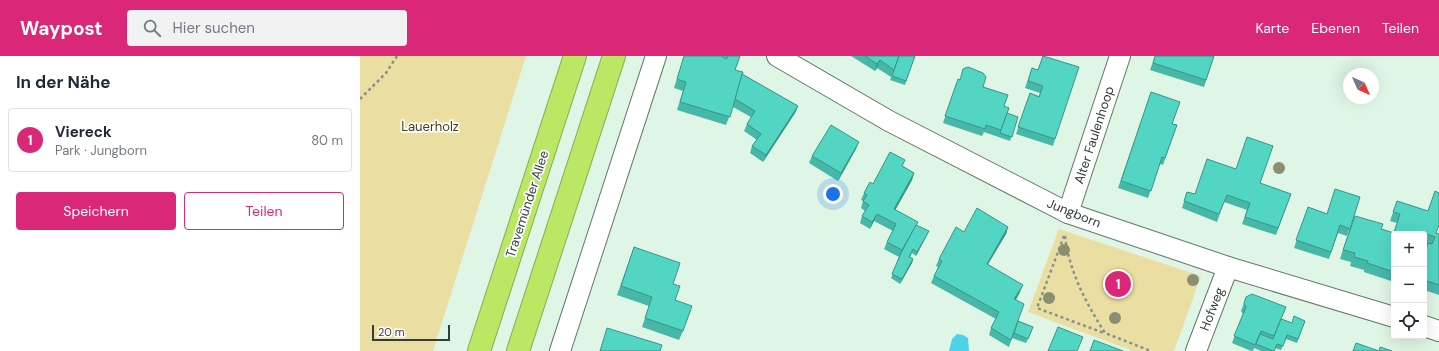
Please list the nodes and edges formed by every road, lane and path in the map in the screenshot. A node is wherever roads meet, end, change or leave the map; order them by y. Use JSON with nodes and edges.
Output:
{"nodes":[{"id":1,"x":396,"y":56,"type":"edge"},
{"id":2,"x":575,"y":56,"type":"edge"},
{"id":3,"x":614,"y":56,"type":"edge"},
{"id":4,"x":656,"y":56,"type":"edge"},
{"id":5,"x":777,"y":56,"type":"edge"},
{"id":6,"x":1120,"y":56,"type":"edge"},
{"id":7,"x":360,"y":99,"type":"edge"},
{"id":8,"x":1068,"y":214,"type":"junction"},
{"id":9,"x":1228,"y":267,"type":"junction"},
{"id":10,"x":1391,"y":316,"type":"edge"},
{"id":11,"x":1427,"y":327,"type":"edge"},
{"id":12,"x":1439,"y":331,"type":"edge"},
{"id":13,"x":1105,"y":333,"type":"junction"},
{"id":14,"x":479,"y":351,"type":"edge"},
{"id":15,"x":518,"y":351,"type":"edge"},
{"id":16,"x":560,"y":351,"type":"edge"},
{"id":17,"x":1151,"y":351,"type":"edge"},
{"id":18,"x":1196,"y":351,"type":"edge"}],
"edges":[{"from":1,"to":7,"type":"path"},
{"from":2,"to":14,"type":"highway","name":"Travemünder Allee"},
{"from":3,"to":15,"type":"highway"},
{"from":4,"to":16,"type":"street"},
{"from":5,"to":8,"type":"street","name":"Jungborn"},
{"from":6,"to":8,"type":"street","name":"Alter Faulenhoop"},
{"from":8,"to":9,"type":"street","name":"Jungborn"},
{"from":9,"to":10,"type":"street","name":"Jungborn"},
{"from":9,"to":18,"type":"street","name":"Hofweg"},
{"from":11,"to":12,"type":"street"},
{"from":13,"to":13,"type":"path"},
{"from":13,"to":17,"type":"path"}]}
